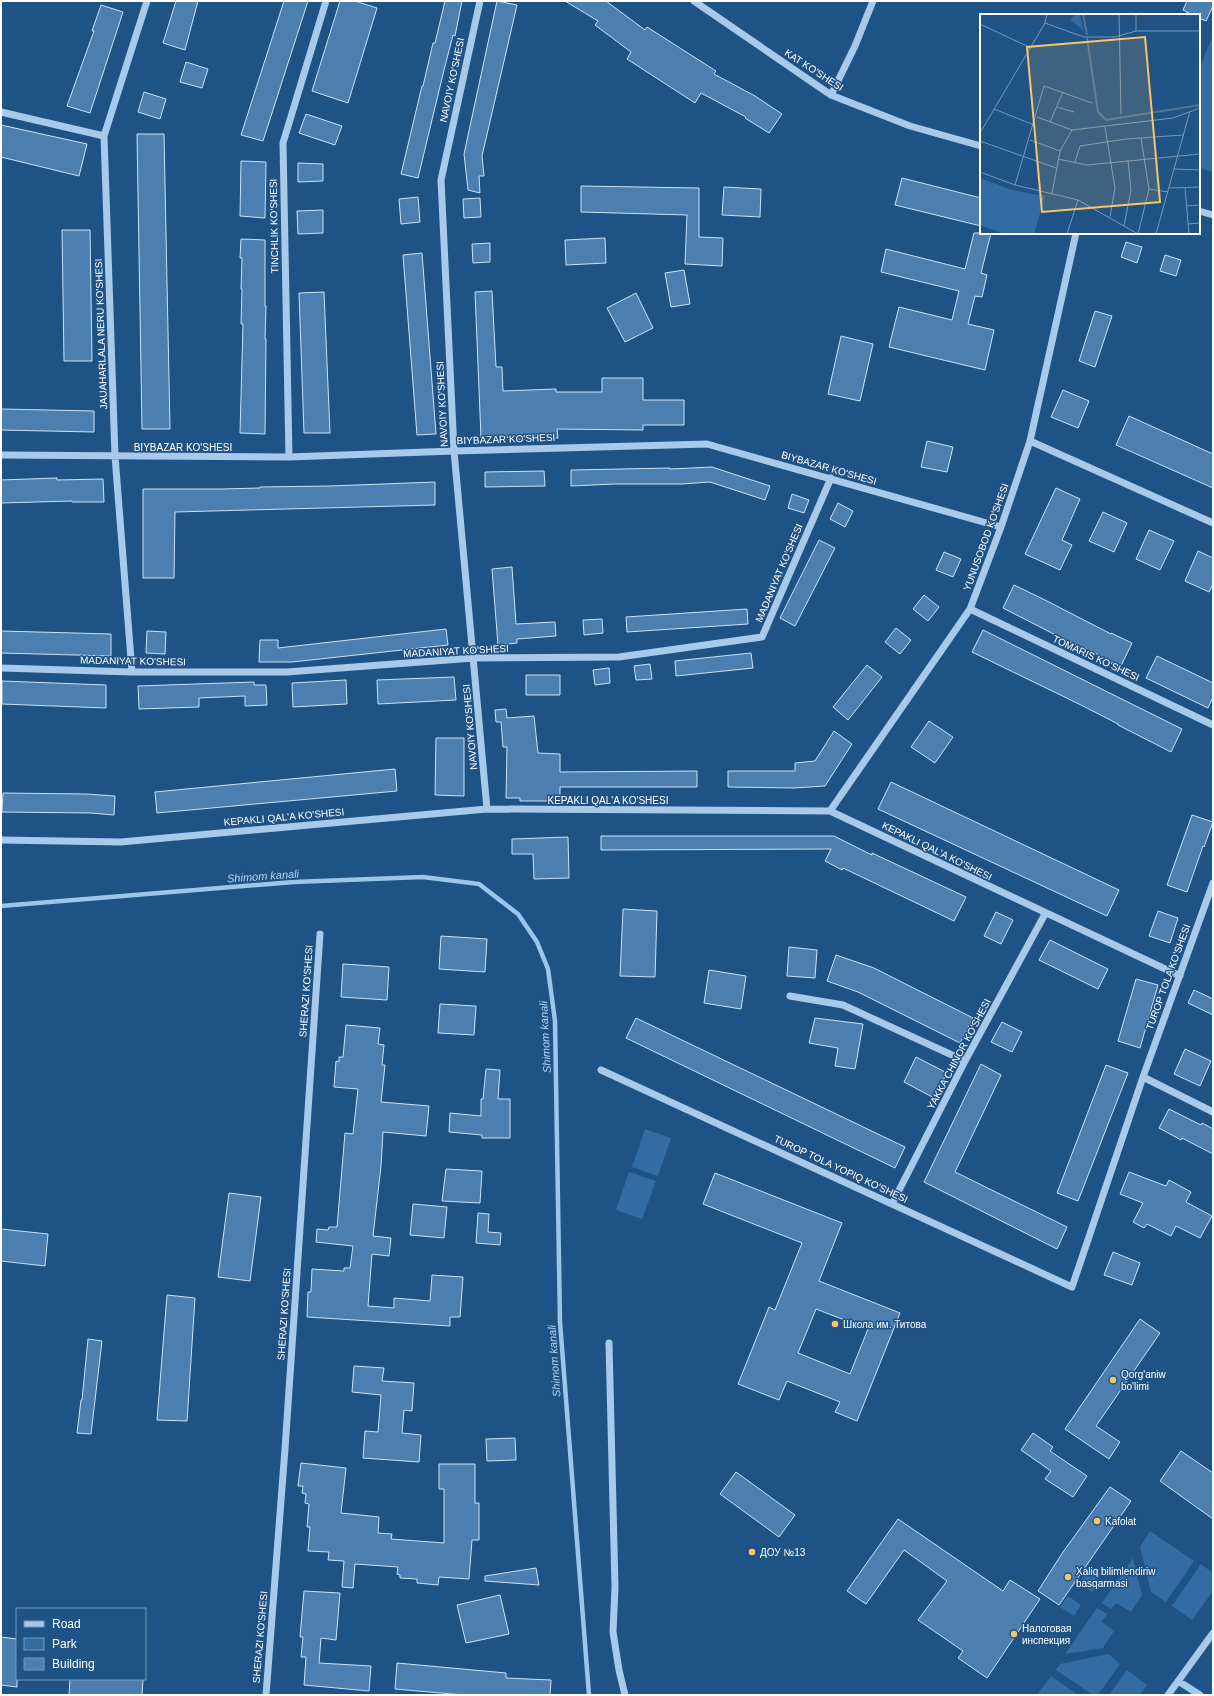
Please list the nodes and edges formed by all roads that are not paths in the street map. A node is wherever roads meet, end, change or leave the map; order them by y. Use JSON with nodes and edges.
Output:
{"nodes":[{"id":1,"x":147,"y":1,"type":"edge"},
{"id":2,"x":326,"y":1,"type":"edge"},
{"id":3,"x":480,"y":1,"type":"edge"},
{"id":4,"x":694,"y":1,"type":"edge"},
{"id":5,"x":873,"y":1,"type":"edge"},
{"id":6,"x":831,"y":95,"type":"junction"},
{"id":7,"x":1,"y":112,"type":"edge"},
{"id":8,"x":104,"y":136,"type":"junction"},
{"id":9,"x":980,"y":146,"type":"edge"},
{"id":10,"x":1200,"y":211,"type":"edge"},
{"id":11,"x":1213,"y":215,"type":"edge"},
{"id":12,"x":1076,"y":234,"type":"edge"},
{"id":13,"x":1030,"y":441,"type":"junction"},
{"id":14,"x":454,"y":450,"type":"junction"},
{"id":15,"x":1,"y":455,"type":"edge"},
{"id":16,"x":116,"y":456,"type":"junction"},
{"id":17,"x":289,"y":457,"type":"junction"},
{"id":18,"x":831,"y":478,"type":"junction"},
{"id":19,"x":1213,"y":523,"type":"edge"},
{"id":20,"x":1001,"y":527,"type":"junction"},
{"id":21,"x":970,"y":609,"type":"junction"},
{"id":22,"x":474,"y":658,"type":"junction"},
{"id":23,"x":1,"y":668,"type":"edge"},
{"id":24,"x":132,"y":672,"type":"junction"},
{"id":25,"x":1213,"y":725,"type":"edge"},
{"id":26,"x":487,"y":809,"type":"junction"},
{"id":27,"x":830,"y":811,"type":"junction"},
{"id":28,"x":1,"y":840,"type":"edge"},
{"id":29,"x":1213,"y":883,"type":"edge"},
{"id":30,"x":1211,"y":896,"type":"edge"},
{"id":31,"x":1045,"y":914,"type":"junction"},
{"id":32,"x":320,"y":934,"type":"dead end"},
{"id":33,"x":1180,"y":976,"type":"junction"},
{"id":34,"x":790,"y":996,"type":"dead end"},
{"id":35,"x":965,"y":1061,"type":"junction"},
{"id":36,"x":601,"y":1070,"type":"dead end"},
{"id":37,"x":1143,"y":1077,"type":"junction"},
{"id":38,"x":1213,"y":1112,"type":"edge"},
{"id":39,"x":892,"y":1204,"type":"junction"},
{"id":40,"x":1072,"y":1287,"type":"joint"},
{"id":41,"x":609,"y":1343,"type":"dead end"},
{"id":42,"x":1213,"y":1633,"type":"edge"},
{"id":43,"x":1178,"y":1681,"type":"junction"},
{"id":44,"x":266,"y":1695,"type":"edge"},
{"id":45,"x":626,"y":1695,"type":"edge"},
{"id":46,"x":1168,"y":1695,"type":"edge"},
{"id":47,"x":1200,"y":1695,"type":"edge"}],
"edges":[{"from":1,"to":8,"type":"street","name":"JAUAHARLALA NERU KO'SHESI"},
{"from":2,"to":17,"type":"street","name":"TINCHLIK KO'SHESI"},
{"from":3,"to":14,"type":"street","name":"NAVOIY KO'SHESI"},
{"from":4,"to":6,"type":"street","name":"KAT KO'SHESI"},
{"from":5,"to":6,"type":"street"},
{"from":6,"to":9,"type":"street","name":"KAT KO'SHESI"},
{"from":7,"to":8,"type":"street"},
{"from":8,"to":16,"type":"street","name":"JAUAHARLALA NERU KO'SHESI"},
{"from":10,"to":11,"type":"street"},
{"from":12,"to":13,"type":"street","name":"YUNUSOBOD KO'SHESI"},
{"from":13,"to":19,"type":"street"},
{"from":13,"to":20,"type":"street","name":"YUNUSOBOD KO'SHESI"},
{"from":14,"to":17,"type":"street","name":"BIYBAZAR KO'SHESI"},
{"from":14,"to":18,"type":"street","name":"BIYBAZAR KO'SHESI"},
{"from":14,"to":22,"type":"street","name":"NAVOIY KO'SHESI"},
{"from":15,"to":16,"type":"street","name":"BIYBAZAR KO'SHESI"},
{"from":16,"to":17,"type":"street","name":"BIYBAZAR KO'SHESI"},
{"from":16,"to":24,"type":"street","name":"JAUAHARLALA NERU KO'SHESI"},
{"from":18,"to":20,"type":"street","name":"BIYBAZAR KO'SHESI"},
{"from":18,"to":22,"type":"street","name":"MADANIYAT KO'SHESI"},
{"from":20,"to":21,"type":"street","name":"YUNUSOBOD KO'SHESI"},
{"from":21,"to":25,"type":"street","name":"TOMARIS KO'SHESI"},
{"from":21,"to":27,"type":"street","name":"YUNUSOBOD KO'SHESI"},
{"from":22,"to":24,"type":"street","name":"MADANIYAT KO'SHESI"},
{"from":22,"to":26,"type":"street","name":"NAVOIY KO'SHESI"},
{"from":23,"to":24,"type":"street","name":"MADANIYAT KO'SHESI"},
{"from":26,"to":27,"type":"street","name":"KEPAKLI QAL'A KO'SHESI"},
{"from":26,"to":28,"type":"street","name":"KEPAKLI QAL'A KO'SHESI"},
{"from":27,"to":31,"type":"street","name":"KEPAKLI QAL'A KO'SHESI"},
{"from":29,"to":30,"type":"street","name":"TUROP TOLA KO'SHESI"},
{"from":30,"to":33,"type":"street","name":"TUROP TOLA KO'SHESI"},
{"from":31,"to":33,"type":"street","name":"KEPAKLI QAL'A KO'SHESI"},
{"from":31,"to":35,"type":"street","name":"YAKKA CHINOR KO'SHESI"},
{"from":32,"to":44,"type":"street","name":"SHERAZI KO'SHESI"},
{"from":33,"to":37,"type":"street","name":"TUROP TOLA KO'SHESI"},
{"from":34,"to":35,"type":"street"},
{"from":35,"to":39,"type":"street","name":"YAKKA CHINOR KO'SHESI"},
{"from":36,"to":39,"type":"street","name":"TUROP TOLA YOPIQ KO'SHESI"},
{"from":37,"to":38,"type":"street"},
{"from":37,"to":40,"type":"street","name":"TUROP TOLA KO'SHESI"},
{"from":39,"to":40,"type":"street","name":"TUROP TOLA YOPIQ KO'SHESI"},
{"from":41,"to":45,"type":"street"},
{"from":42,"to":43,"type":"street"},
{"from":43,"to":46,"type":"street"},
{"from":43,"to":47,"type":"street"}]}
